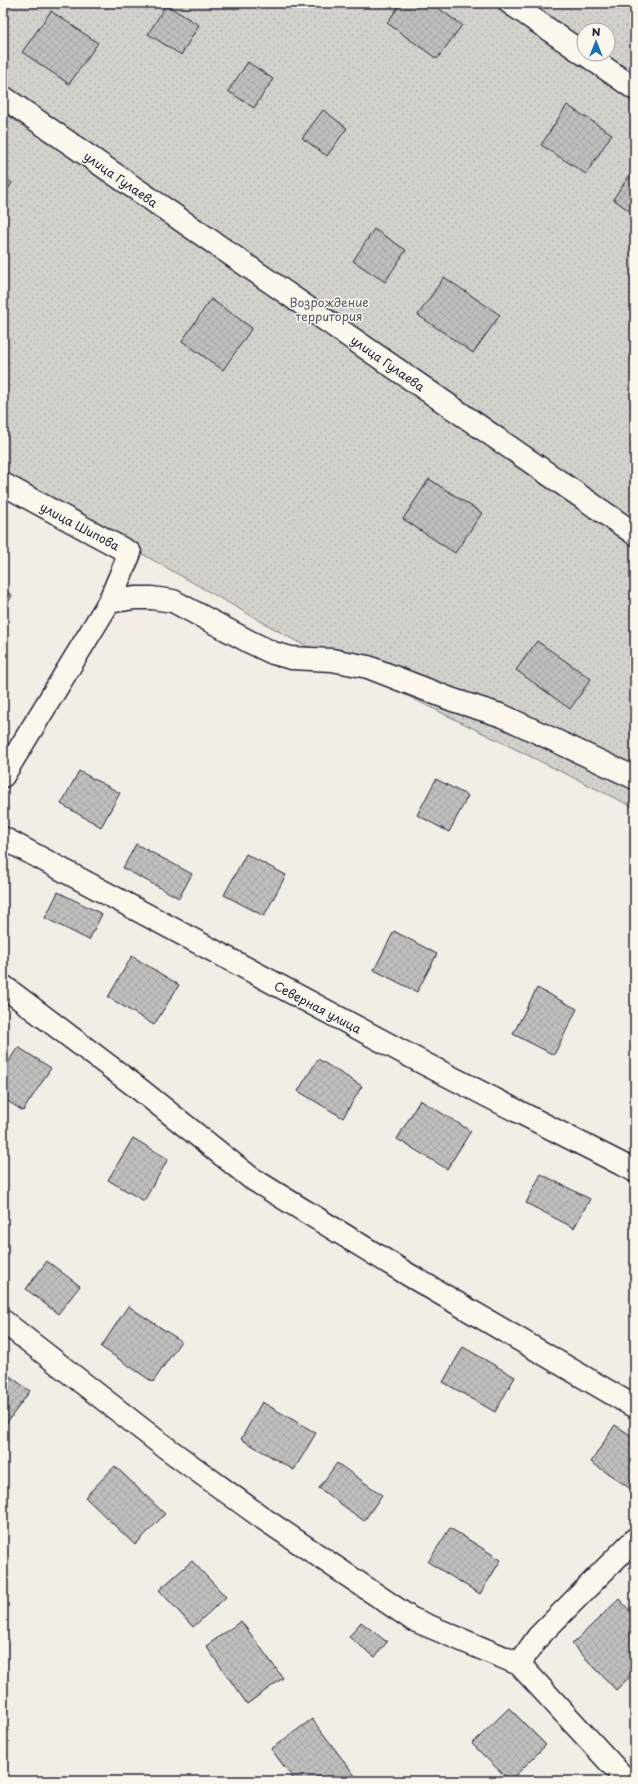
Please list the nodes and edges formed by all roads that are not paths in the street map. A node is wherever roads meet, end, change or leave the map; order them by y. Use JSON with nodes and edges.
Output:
{"nodes":[{"id":1,"x":510,"y":3,"type":"edge"},
{"id":2,"x":576,"y":48,"type":"edge"},
{"id":3,"x":596,"y":62,"type":"edge"},
{"id":4,"x":635,"y":89,"type":"edge"},
{"id":5,"x":3,"y":97,"type":"edge"},
{"id":6,"x":3,"y":484,"type":"edge"},
{"id":7,"x":635,"y":534,"type":"edge"},
{"id":8,"x":109,"y":602,"type":"junction"},
{"id":9,"x":3,"y":776,"type":"edge"},
{"id":10,"x":635,"y":778,"type":"edge"},
{"id":11,"x":3,"y":838,"type":"edge"},
{"id":12,"x":3,"y":986,"type":"edge"},
{"id":13,"x":635,"y":1171,"type":"edge"},
{"id":14,"x":3,"y":1321,"type":"edge"},
{"id":15,"x":635,"y":1406,"type":"edge"},
{"id":16,"x":635,"y":1539,"type":"edge"},
{"id":17,"x":519,"y":1664,"type":"junction"},
{"id":18,"x":627,"y":1781,"type":"edge"}],
"edges":[{"from":1,"to":2,"type":"street"},
{"from":3,"to":4,"type":"street"},
{"from":5,"to":7,"type":"street","name":"улица Гулаева"},
{"from":6,"to":8,"type":"street","name":"улица Шипова"},
{"from":8,"to":9,"type":"street"},
{"from":8,"to":10,"type":"street"},
{"from":11,"to":13,"type":"street","name":"Северная улица"},
{"from":12,"to":15,"type":"street"},
{"from":14,"to":17,"type":"street"},
{"from":16,"to":17,"type":"street"},
{"from":17,"to":18,"type":"street"}]}
